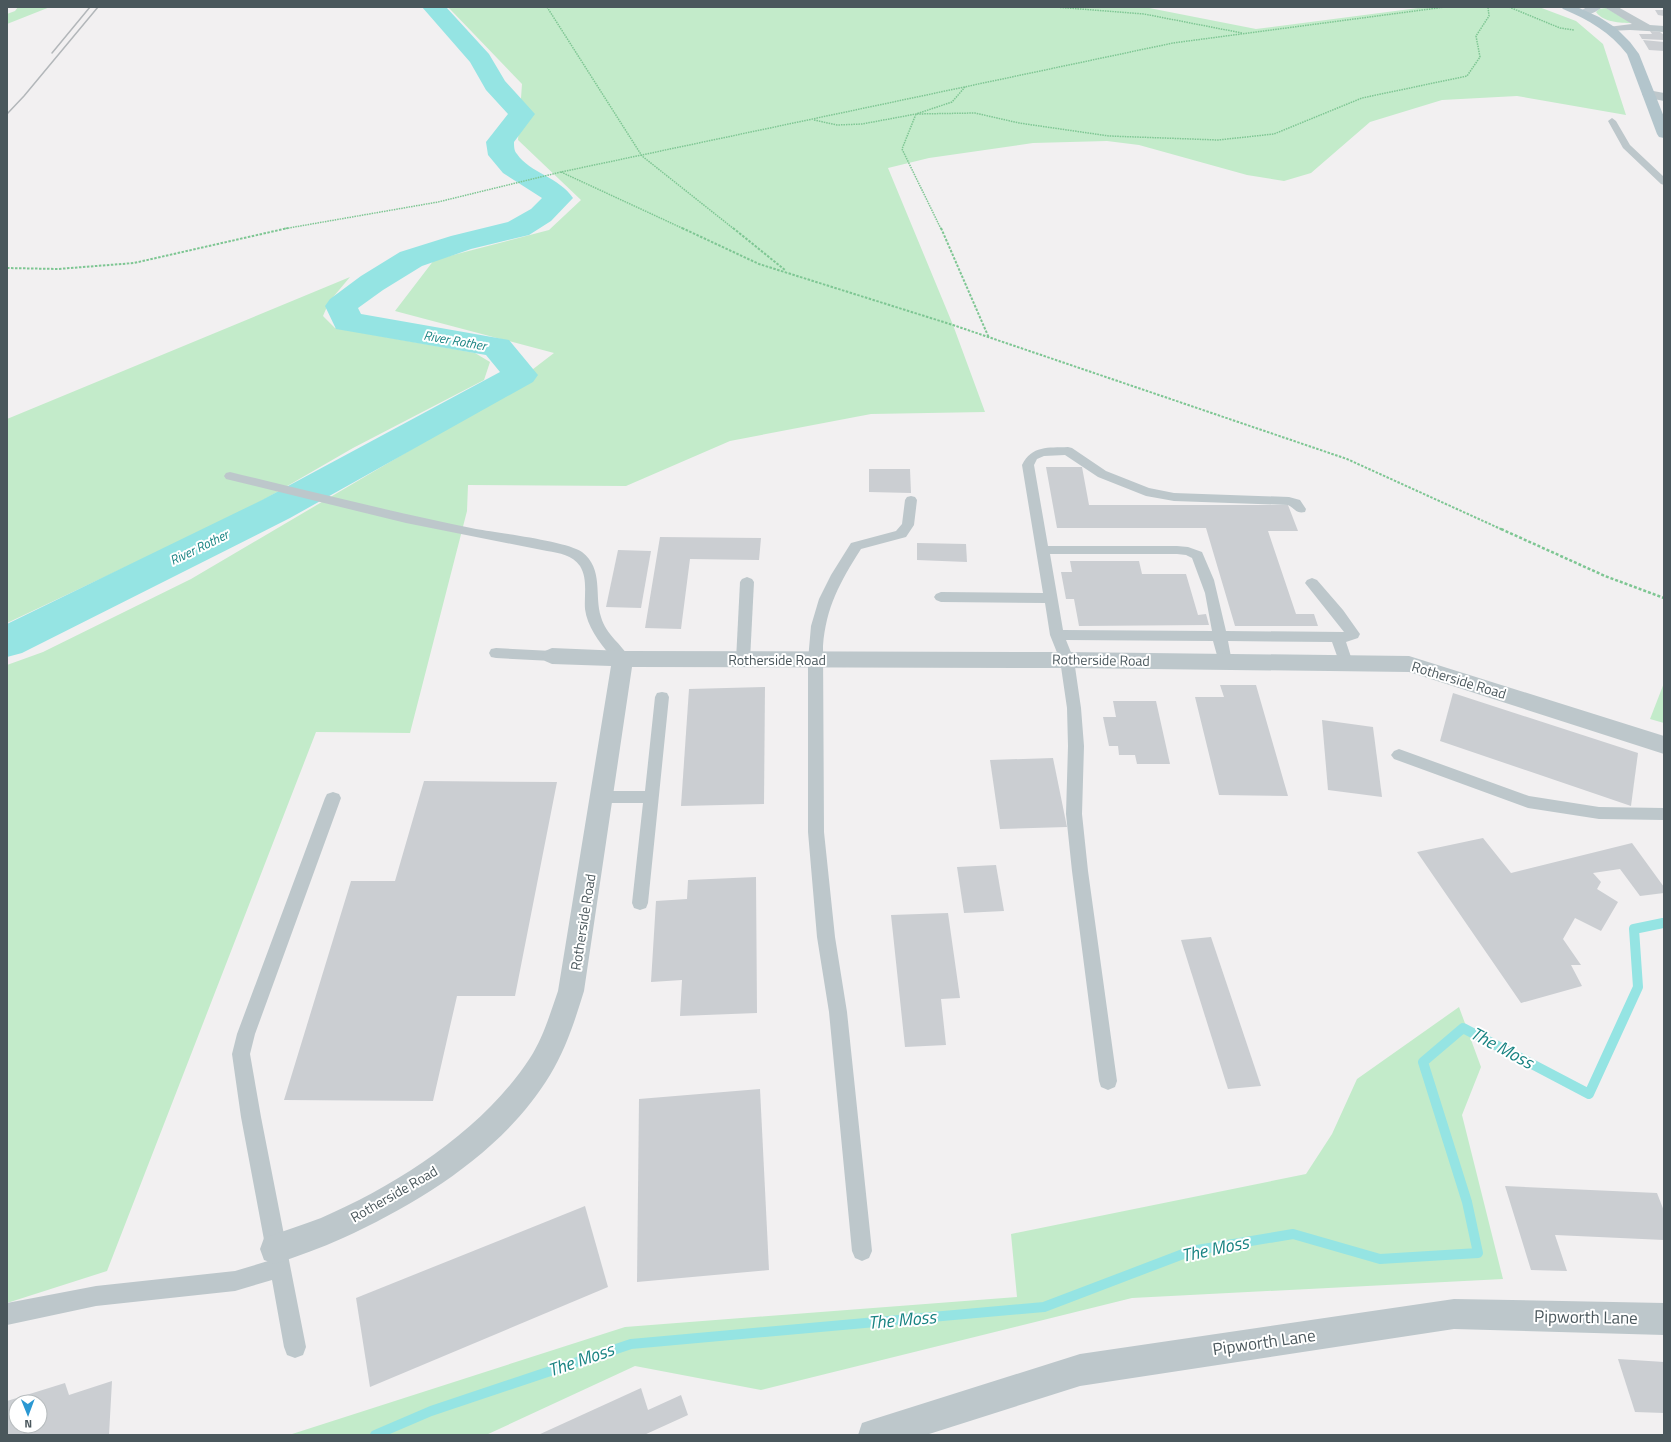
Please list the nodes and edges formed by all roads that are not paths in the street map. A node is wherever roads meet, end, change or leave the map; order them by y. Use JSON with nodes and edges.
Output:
{"nodes":[{"id":1,"x":1567,"y":7,"type":"edge"},
{"id":2,"x":1596,"y":7,"type":"edge"},
{"id":3,"x":1610,"y":7,"type":"edge"},
{"id":4,"x":1583,"y":13,"type":"junction"},
{"id":5,"x":1648,"y":28,"type":"junction"},
{"id":6,"x":1612,"y":29,"type":"junction"},
{"id":7,"x":1664,"y":29,"type":"edge"},
{"id":8,"x":1648,"y":94,"type":"junction"},
{"id":9,"x":1664,"y":97,"type":"edge"},
{"id":10,"x":1612,"y":121,"type":"dead end"},
{"id":11,"x":1664,"y":134,"type":"edge"},
{"id":12,"x":1664,"y":182,"type":"edge"},
{"id":13,"x":230,"y":476,"type":"dead end"},
{"id":14,"x":911,"y":500,"type":"dead end"},
{"id":15,"x":1300,"y":509,"type":"dead end"},
{"id":16,"x":1043,"y":550,"type":"junction"},
{"id":17,"x":746,"y":582,"type":"dead end"},
{"id":18,"x":1312,"y":583,"type":"dead end"},
{"id":19,"x":940,"y":597,"type":"dead end"},
{"id":20,"x":1051,"y":598,"type":"junction"},
{"id":21,"x":1057,"y":635,"type":"junction"},
{"id":22,"x":1218,"y":636,"type":"junction"},
{"id":23,"x":1337,"y":637,"type":"junction"},
{"id":24,"x":496,"y":653,"type":"dead end"},
{"id":25,"x":552,"y":656,"type":"joint"},
{"id":26,"x":623,"y":659,"type":"junction"},
{"id":27,"x":743,"y":660,"type":"junction"},
{"id":28,"x":815,"y":660,"type":"junction"},
{"id":29,"x":1067,"y":660,"type":"junction"},
{"id":30,"x":1225,"y":662,"type":"junction"},
{"id":31,"x":1346,"y":663,"type":"junction"},
{"id":32,"x":662,"y":696,"type":"dead end"},
{"id":33,"x":1664,"y":745,"type":"edge"},
{"id":34,"x":1399,"y":755,"type":"dead end"},
{"id":35,"x":652,"y":796,"type":"junction"},
{"id":36,"x":603,"y":797,"type":"junction"},
{"id":37,"x":333,"y":798,"type":"dead end"},
{"id":38,"x":1664,"y":814,"type":"edge"},
{"id":39,"x":640,"y":903,"type":"dead end"},
{"id":40,"x":1108,"y":1081,"type":"dead end"},
{"id":41,"x":862,"y":1251,"type":"dead end"},
{"id":42,"x":277,"y":1258,"type":"junction"},
{"id":43,"x":7,"y":1314,"type":"edge"},
{"id":44,"x":1664,"y":1319,"type":"edge"},
{"id":45,"x":295,"y":1347,"type":"dead end"},
{"id":46,"x":874,"y":1435,"type":"edge"}],
"edges":[{"from":1,"to":4,"type":"main road"},
{"from":2,"to":4,"type":"main road"},
{"from":3,"to":5,"type":"street"},
{"from":4,"to":6,"type":"main road"},
{"from":5,"to":6,"type":"street"},
{"from":5,"to":7,"type":"street"},
{"from":6,"to":8,"type":"main road"},
{"from":8,"to":9,"type":"street"},
{"from":8,"to":11,"type":"main road"},
{"from":10,"to":12,"type":"lane"},
{"from":13,"to":26,"type":"lane"},
{"from":14,"to":28,"type":"lane"},
{"from":15,"to":16,"type":"lane"},
{"from":16,"to":20,"type":"lane"},
{"from":16,"to":22,"type":"lane"},
{"from":17,"to":27,"type":"lane"},
{"from":18,"to":23,"type":"lane"},
{"from":19,"to":20,"type":"lane"},
{"from":20,"to":21,"type":"lane"},
{"from":21,"to":22,"type":"lane"},
{"from":21,"to":29,"type":"lane"},
{"from":22,"to":23,"type":"lane"},
{"from":22,"to":30,"type":"lane"},
{"from":23,"to":31,"type":"lane"},
{"from":24,"to":25,"type":"lane"},
{"from":25,"to":26,"type":"street"},
{"from":26,"to":27,"type":"street","name":"Rotherside Road"},
{"from":26,"to":36,"type":"street","name":"Rotherside Road"},
{"from":27,"to":28,"type":"street","name":"Rotherside Road"},
{"from":28,"to":29,"type":"street","name":"Rotherside Road"},
{"from":28,"to":41,"type":"lane"},
{"from":29,"to":30,"type":"street","name":"Rotherside Road"},
{"from":29,"to":40,"type":"lane"},
{"from":30,"to":31,"type":"street","name":"Rotherside Road"},
{"from":31,"to":33,"type":"street","name":"Rotherside Road"},
{"from":32,"to":35,"type":"lane"},
{"from":34,"to":38,"type":"lane"},
{"from":35,"to":36,"type":"lane"},
{"from":35,"to":39,"type":"lane"},
{"from":36,"to":42,"type":"street","name":"Rotherside Road"},
{"from":37,"to":42,"type":"lane"},
{"from":42,"to":43,"type":"lane"},
{"from":42,"to":45,"type":"lane"},
{"from":44,"to":46,"type":"street","name":"Pipworth Lane"}]}
